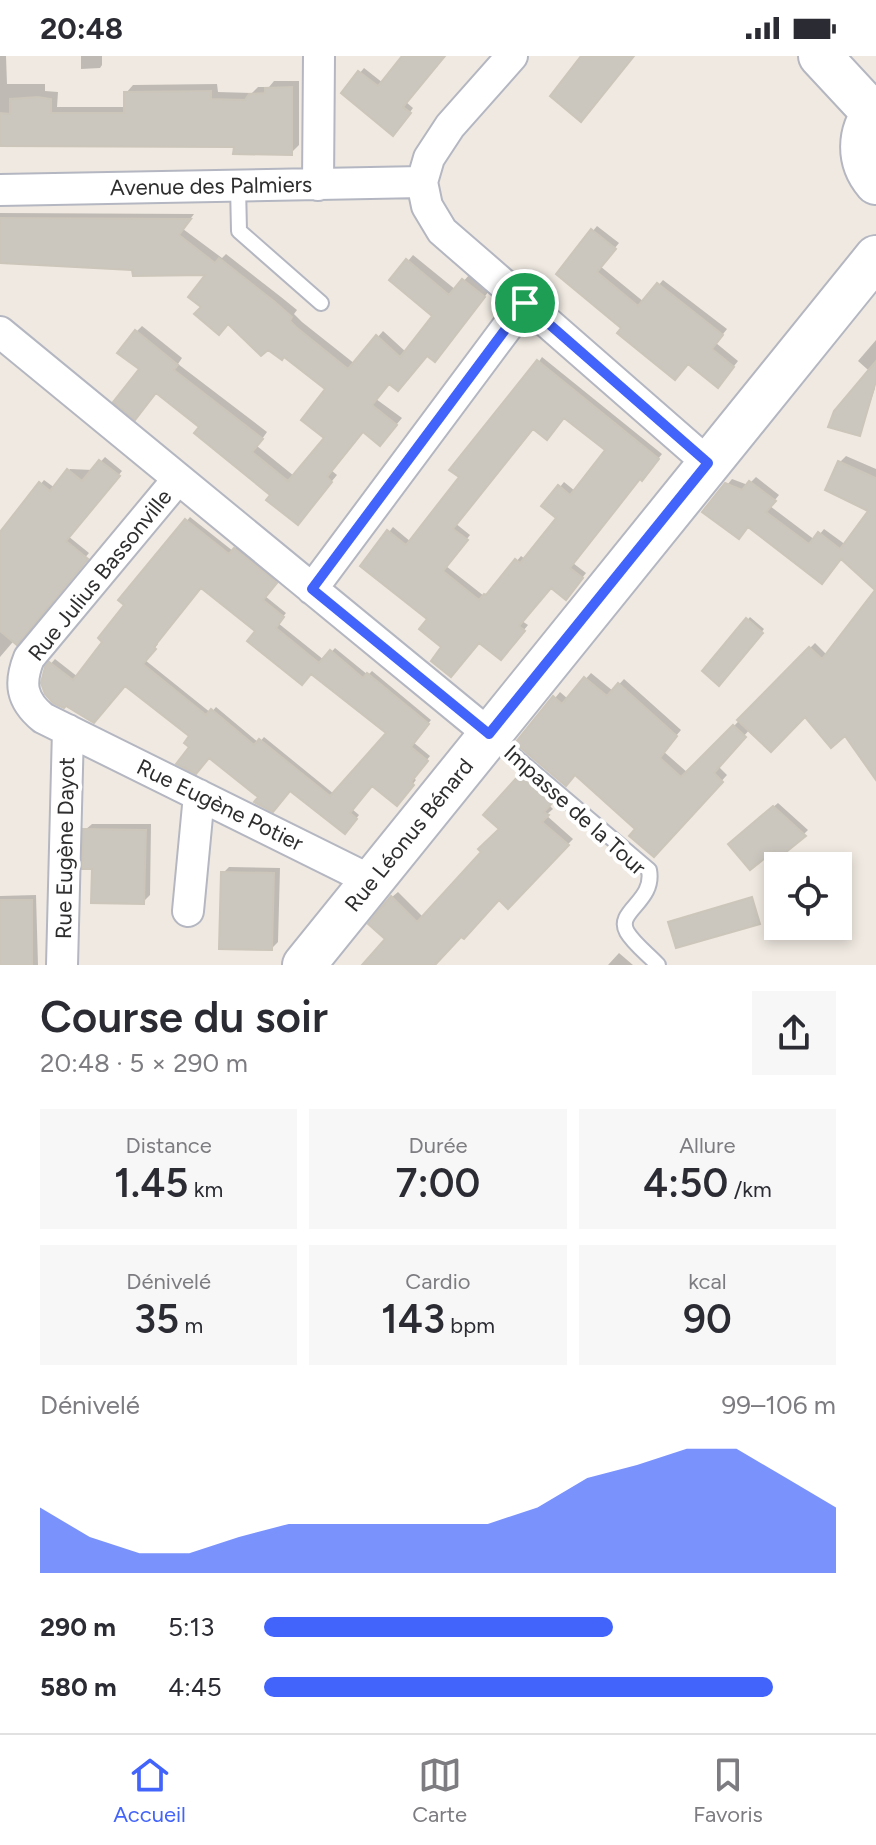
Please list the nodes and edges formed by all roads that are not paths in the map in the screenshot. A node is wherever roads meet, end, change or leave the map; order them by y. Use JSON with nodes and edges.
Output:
{"nodes":[{"id":1,"x":319,"y":56,"type":"edge"},
{"id":2,"x":512,"y":56,"type":"edge"},
{"id":3,"x":820,"y":56,"type":"edge"},
{"id":4,"x":874,"y":112,"type":"edge"},
{"id":5,"x":422,"y":182,"type":"junction"},
{"id":6,"x":876,"y":183,"type":"edge"},
{"id":7,"x":318,"y":185,"type":"junction"},
{"id":8,"x":238,"y":186,"type":"junction"},
{"id":9,"x":0,"y":190,"type":"edge"},
{"id":10,"x":876,"y":257,"type":"edge"},
{"id":11,"x":321,"y":303,"type":"dead end"},
{"id":12,"x":525,"y":303,"type":"junction"},
{"id":13,"x":0,"y":332,"type":"edge"},
{"id":14,"x":708,"y":463,"type":"junction"},
{"id":15,"x":178,"y":479,"type":"junction"},
{"id":16,"x":312,"y":589,"type":"junction"},
{"id":17,"x":68,"y":730,"type":"junction"},
{"id":18,"x":489,"y":734,"type":"junction"},
{"id":19,"x":199,"y":795,"type":"junction"},
{"id":20,"x":372,"y":881,"type":"junction"},
{"id":21,"x":188,"y":911,"type":"dead end"},
{"id":22,"x":62,"y":965,"type":"edge"},
{"id":23,"x":304,"y":965,"type":"edge"},
{"id":24,"x":658,"y":965,"type":"edge"}],
"edges":[{"from":1,"to":7,"type":"street"},
{"from":2,"to":5,"type":"street"},
{"from":3,"to":4,"type":"street"},
{"from":4,"to":6,"type":"street"},
{"from":5,"to":7,"type":"street","name":"Avenue des Palmiers"},
{"from":5,"to":12,"type":"street"},
{"from":7,"to":8,"type":"street","name":"Avenue des Palmiers"},
{"from":8,"to":9,"type":"street","name":"Avenue des Palmiers"},
{"from":8,"to":11,"type":"lane"},
{"from":10,"to":14,"type":"street","name":"Rue Léonus Bénard"},
{"from":12,"to":14,"type":"street"},
{"from":12,"to":16,"type":"street"},
{"from":13,"to":15,"type":"street"},
{"from":14,"to":18,"type":"street","name":"Rue Léonus Bénard"},
{"from":15,"to":16,"type":"street","name":"Rue Julius Bassonville"},
{"from":15,"to":17,"type":"street","name":"Rue Julius Bassonville"},
{"from":16,"to":18,"type":"street","name":"Rue Julius Bassonville"},
{"from":17,"to":19,"type":"street","name":"Rue Eugène Potier"},
{"from":17,"to":22,"type":"street","name":"Rue Eugène Dayot"},
{"from":18,"to":20,"type":"street","name":"Rue Léonus Bénard"},
{"from":18,"to":24,"type":"lane","name":"Impasse de la Tour"},
{"from":19,"to":20,"type":"street","name":"Rue Eugène Potier"},
{"from":19,"to":21,"type":"street"},
{"from":20,"to":23,"type":"street","name":"Rue Léonus Bénard"}]}
